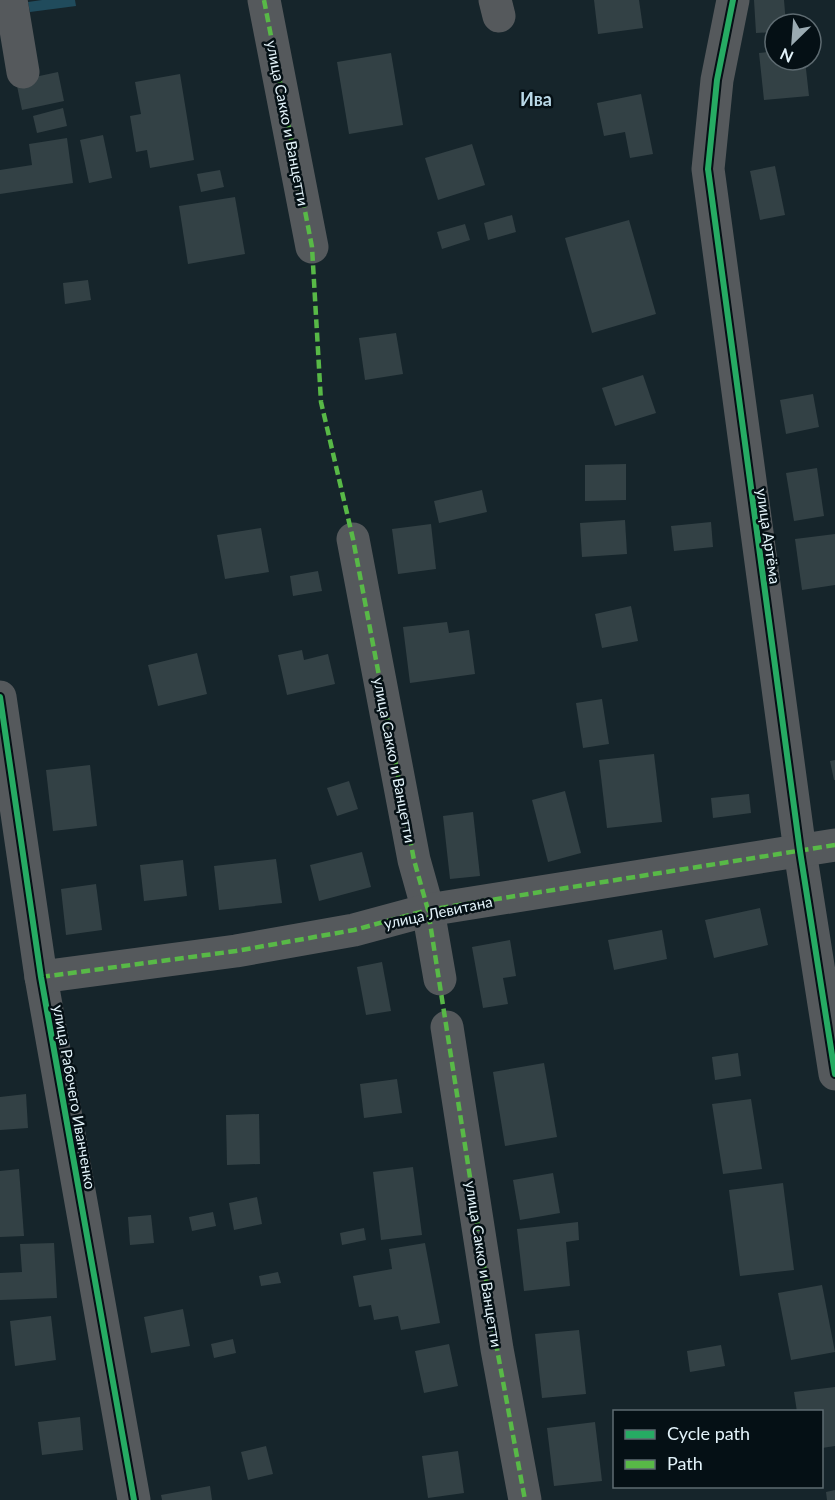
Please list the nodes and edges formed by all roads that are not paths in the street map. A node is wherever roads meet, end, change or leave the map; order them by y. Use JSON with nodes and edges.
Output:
{"nodes":[{"id":1,"x":11,"y":0,"type":"edge"},
{"id":2,"x":264,"y":0,"type":"edge"},
{"id":3,"x":733,"y":0,"type":"edge"},
{"id":4,"x":23,"y":72,"type":"dead end"},
{"id":5,"x":312,"y":247,"type":"dead end"},
{"id":6,"x":353,"y":539,"type":"dead end"},
{"id":7,"x":0,"y":697,"type":"edge"},
{"id":8,"x":835,"y":845,"type":"edge"},
{"id":9,"x":800,"y":851,"type":"junction"},
{"id":10,"x":428,"y":910,"type":"junction"},
{"id":11,"x":41,"y":977,"type":"junction"},
{"id":12,"x":440,"y":979,"type":"dead end"},
{"id":13,"x":447,"y":1028,"type":"dead end"},
{"id":14,"x":835,"y":1074,"type":"edge"},
{"id":15,"x":134,"y":1500,"type":"edge"},
{"id":16,"x":525,"y":1500,"type":"edge"}],
"edges":[{"from":1,"to":4,"type":"street"},
{"from":2,"to":5,"type":"street","name":"улица Сакко и Ванцетти"},
{"from":3,"to":9,"type":"street","name":"улица Артёма"},
{"from":6,"to":10,"type":"street","name":"улица Сакко и Ванцетти"},
{"from":7,"to":11,"type":"street","name":"улица Рабочего Иванченко"},
{"from":8,"to":9,"type":"street","name":"улица Левитана"},
{"from":9,"to":10,"type":"street","name":"улица Левитана"},
{"from":9,"to":14,"type":"street","name":"улица Артёма"},
{"from":10,"to":11,"type":"street","name":"улица Левитана"},
{"from":10,"to":12,"type":"street","name":"улица Сакко и Ванцетти"},
{"from":11,"to":15,"type":"street","name":"улица Рабочего Иванченко"},
{"from":13,"to":16,"type":"street","name":"улица Сакко и Ванцетти"}]}
